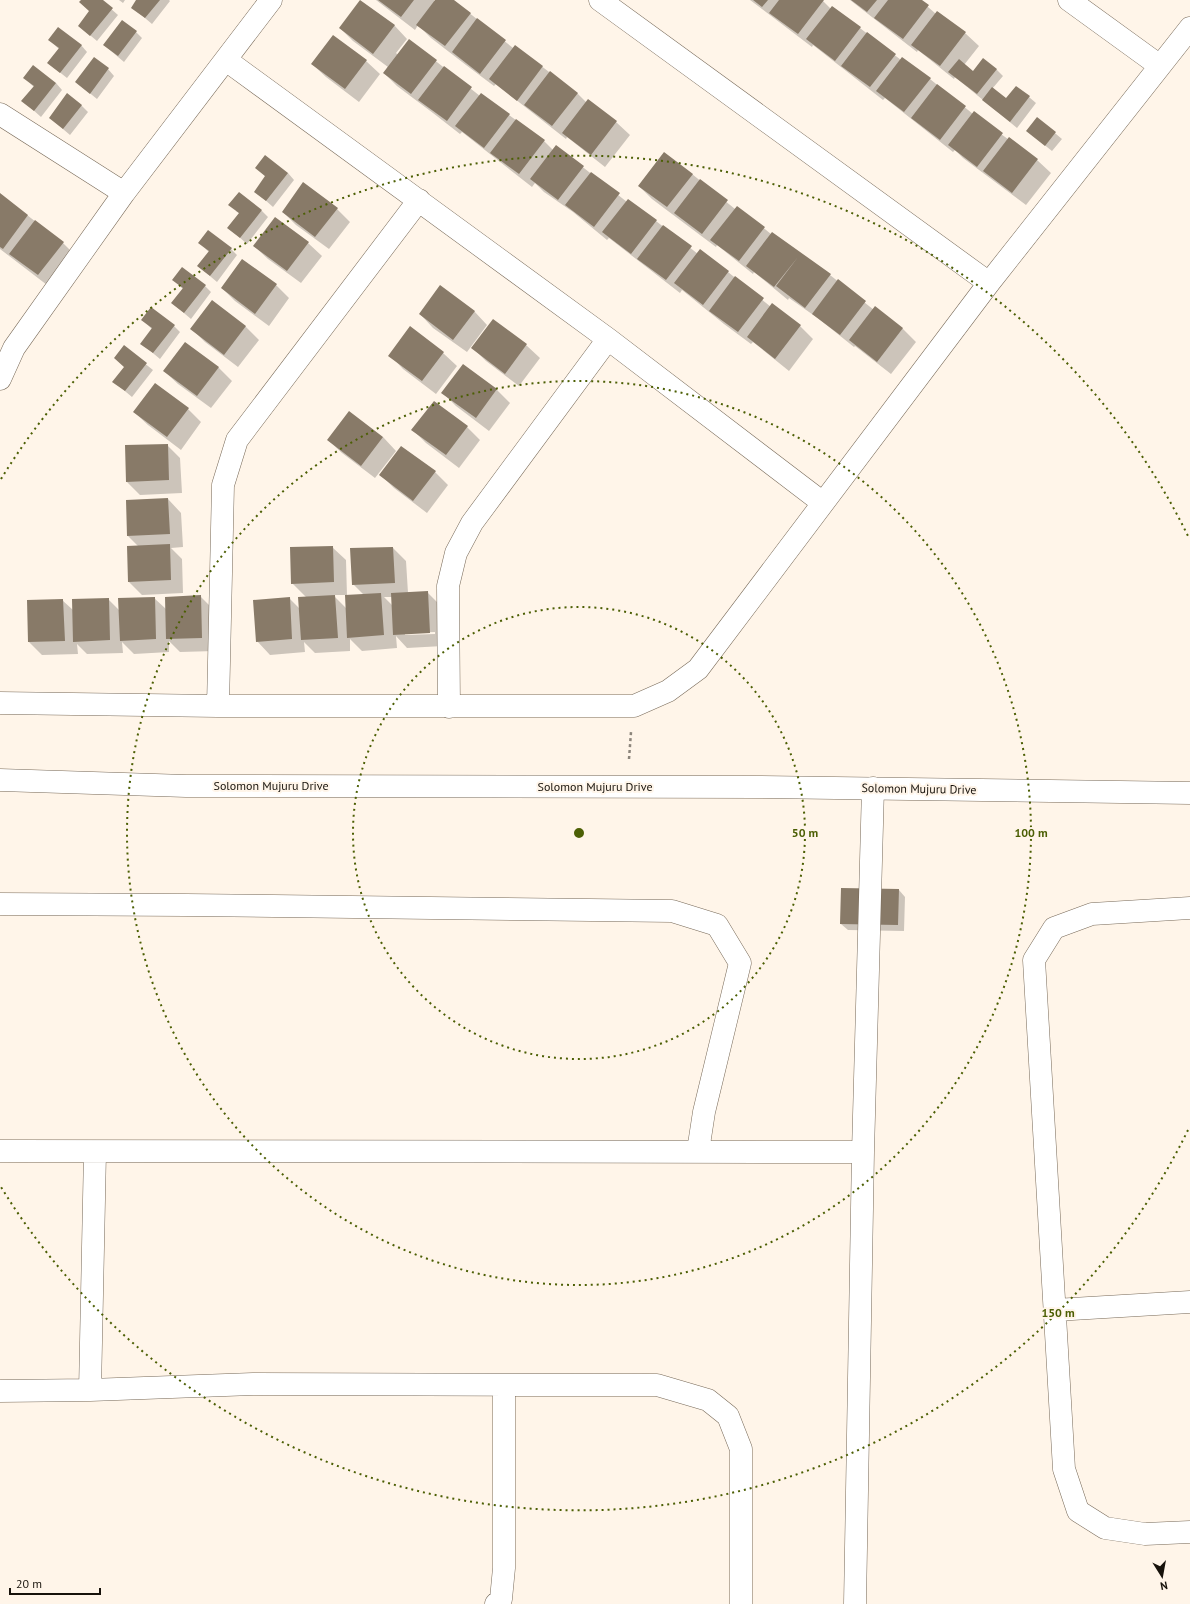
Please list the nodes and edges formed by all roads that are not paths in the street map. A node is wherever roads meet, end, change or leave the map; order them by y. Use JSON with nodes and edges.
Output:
{"nodes":[{"id":1,"x":271,"y":0,"type":"edge"},
{"id":2,"x":600,"y":0,"type":"edge"},
{"id":3,"x":1069,"y":0,"type":"edge"},
{"id":4,"x":1190,"y":28,"type":"edge"},
{"id":5,"x":226,"y":60,"type":"junction"},
{"id":6,"x":1160,"y":66,"type":"junction"},
{"id":7,"x":0,"y":114,"type":"edge"},
{"id":8,"x":124,"y":193,"type":"junction"},
{"id":9,"x":419,"y":200,"type":"junction"},
{"id":10,"x":989,"y":283,"type":"junction"},
{"id":11,"x":608,"y":339,"type":"junction"},
{"id":12,"x":0,"y":379,"type":"edge"},
{"id":13,"x":823,"y":503,"type":"junction"},
{"id":14,"x":0,"y":703,"type":"edge"},
{"id":15,"x":218,"y":706,"type":"junction"},
{"id":16,"x":449,"y":707,"type":"junction"},
{"id":17,"x":0,"y":780,"type":"edge"},
{"id":18,"x":873,"y":788,"type":"junction"},
{"id":19,"x":1190,"y":793,"type":"edge"},
{"id":20,"x":0,"y":904,"type":"edge"},
{"id":21,"x":1190,"y":908,"type":"edge"},
{"id":22,"x":698,"y":1151,"type":"junction"},
{"id":23,"x":0,"y":1152,"type":"edge"},
{"id":24,"x":95,"y":1152,"type":"junction"},
{"id":25,"x":863,"y":1152,"type":"junction"},
{"id":26,"x":1190,"y":1302,"type":"edge"},
{"id":27,"x":1055,"y":1310,"type":"junction"},
{"id":28,"x":504,"y":1385,"type":"junction"},
{"id":29,"x":90,"y":1390,"type":"junction"},
{"id":30,"x":0,"y":1391,"type":"edge"},
{"id":31,"x":1190,"y":1532,"type":"edge"},
{"id":32,"x":496,"y":1604,"type":"edge"},
{"id":33,"x":741,"y":1604,"type":"edge"},
{"id":34,"x":855,"y":1604,"type":"edge"}],
"edges":[{"from":1,"to":5,"type":"street"},
{"from":2,"to":10,"type":"street"},
{"from":3,"to":6,"type":"street"},
{"from":4,"to":6,"type":"street"},
{"from":5,"to":8,"type":"street"},
{"from":5,"to":9,"type":"street"},
{"from":6,"to":10,"type":"street"},
{"from":7,"to":8,"type":"street"},
{"from":8,"to":12,"type":"street"},
{"from":9,"to":11,"type":"street"},
{"from":9,"to":15,"type":"street"},
{"from":10,"to":13,"type":"street"},
{"from":11,"to":13,"type":"street"},
{"from":11,"to":16,"type":"street"},
{"from":13,"to":16,"type":"street"},
{"from":14,"to":15,"type":"street"},
{"from":15,"to":16,"type":"street"},
{"from":17,"to":18,"type":"street","name":"Solomon Mujuru Drive"},
{"from":18,"to":19,"type":"street","name":"Solomon Mujuru Drive"},
{"from":18,"to":25,"type":"street"},
{"from":20,"to":22,"type":"street"},
{"from":21,"to":27,"type":"street"},
{"from":22,"to":24,"type":"street"},
{"from":22,"to":25,"type":"street"},
{"from":23,"to":24,"type":"street"},
{"from":24,"to":29,"type":"street"},
{"from":25,"to":34,"type":"street"},
{"from":26,"to":27,"type":"street"},
{"from":27,"to":31,"type":"street"},
{"from":28,"to":29,"type":"street"},
{"from":28,"to":32,"type":"street"},
{"from":28,"to":33,"type":"street"},
{"from":29,"to":30,"type":"street"}]}
